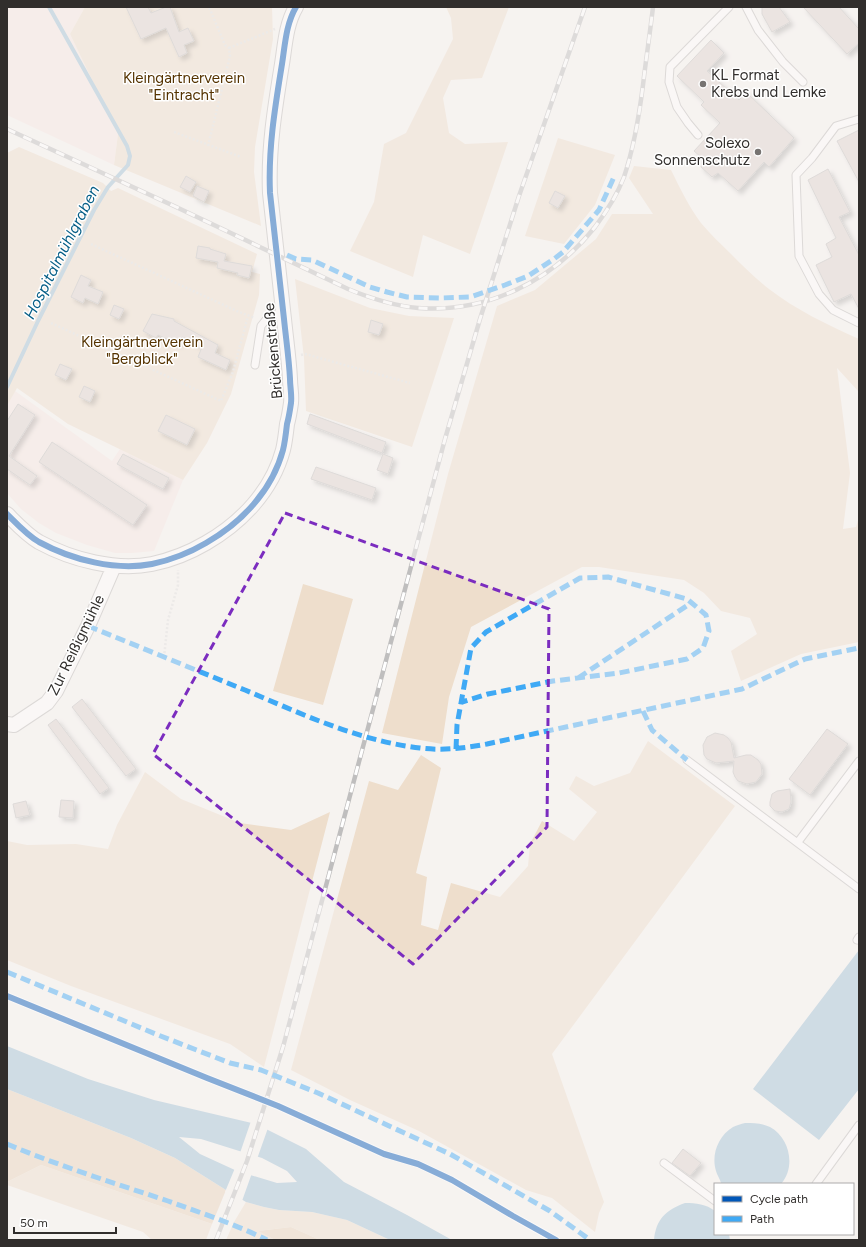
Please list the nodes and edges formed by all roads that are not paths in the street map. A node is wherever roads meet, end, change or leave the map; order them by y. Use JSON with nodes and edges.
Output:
{"nodes":[{"id":1,"x":296,"y":7,"type":"edge"},
{"id":2,"x":729,"y":7,"type":"edge"},
{"id":3,"x":746,"y":7,"type":"edge"},
{"id":4,"x":803,"y":82,"type":"dead end"},
{"id":5,"x":859,"y":119,"type":"edge"},
{"id":6,"x":698,"y":135,"type":"dead end"},
{"id":7,"x":283,"y":312,"type":"junction"},
{"id":8,"x":859,"y":323,"type":"edge"},
{"id":9,"x":255,"y":364,"type":"dead end"},
{"id":10,"x":7,"y":514,"type":"edge"},
{"id":11,"x":114,"y":566,"type":"junction"},
{"id":12,"x":7,"y":724,"type":"edge"},
{"id":13,"x":687,"y":760,"type":"dead end"},
{"id":14,"x":859,"y":761,"type":"edge"},
{"id":15,"x":798,"y":842,"type":"junction"},
{"id":16,"x":859,"y":889,"type":"edge"},
{"id":17,"x":859,"y":1125,"type":"edge"},
{"id":18,"x":664,"y":1163,"type":"dead end"},
{"id":19,"x":817,"y":1183,"type":"edge"},
{"id":20,"x":714,"y":1200,"type":"edge"}],
"edges":[{"from":1,"to":7,"type":"street","name":"Brückenstraße"},
{"from":2,"to":6,"type":"lane"},
{"from":3,"to":4,"type":"lane"},
{"from":5,"to":8,"type":"lane"},
{"from":7,"to":9,"type":"lane"},
{"from":7,"to":11,"type":"street","name":"Brückenstraße"},
{"from":10,"to":11,"type":"street","name":"Brückenstraße"},
{"from":11,"to":12,"type":"street","name":"Zur Reißigmühle"},
{"from":13,"to":15,"type":"lane"},
{"from":14,"to":15,"type":"lane"},
{"from":15,"to":16,"type":"lane"},
{"from":17,"to":19,"type":"lane"},
{"from":18,"to":20,"type":"lane"}]}
